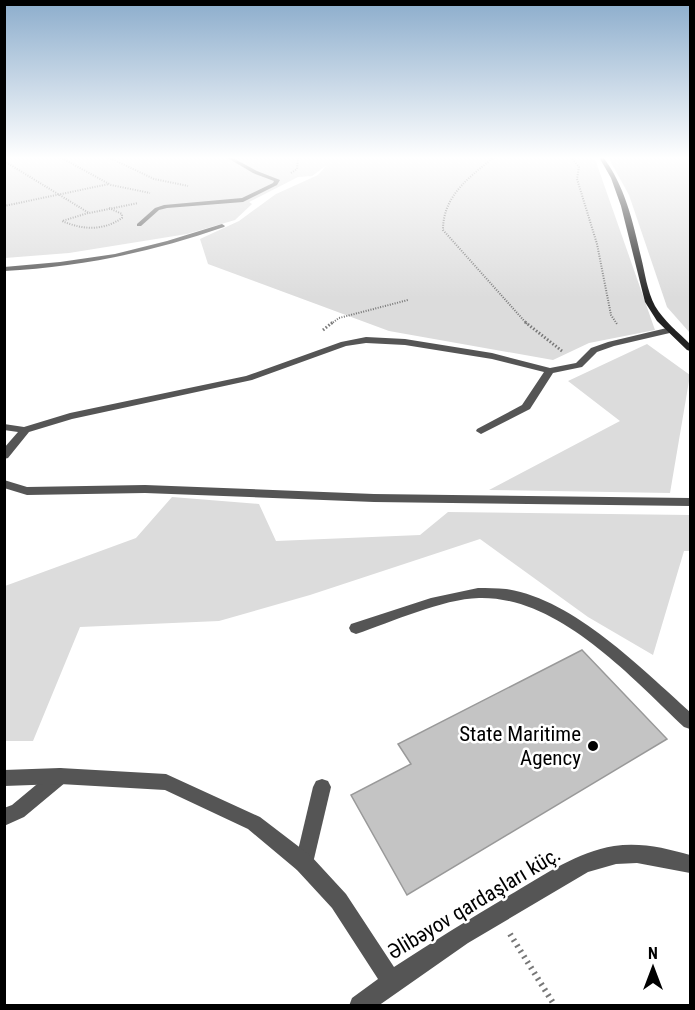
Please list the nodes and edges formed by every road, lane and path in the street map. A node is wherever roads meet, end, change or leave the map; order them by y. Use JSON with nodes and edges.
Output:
{"nodes":[{"id":1,"x":74,"y":204,"type":"edge"},
{"id":2,"x":124,"y":204,"type":"edge"},
{"id":3,"x":190,"y":204,"type":"edge"},
{"id":4,"x":448,"y":204,"type":"edge"},
{"id":5,"x":585,"y":204,"type":"edge"},
{"id":6,"x":621,"y":204,"type":"edge"},
{"id":7,"x":108,"y":207,"type":"junction"},
{"id":8,"x":89,"y":213,"type":"junction"},
{"id":9,"x":139,"y":225,"type":"dead end"},
{"id":10,"x":222,"y":226,"type":"dead end"},
{"id":11,"x":4,"y":269,"type":"edge"},
{"id":12,"x":408,"y":300,"type":"dead end"},
{"id":13,"x":671,"y":330,"type":"junction"},
{"id":14,"x":632,"y":338,"type":"junction"},
{"id":15,"x":690,"y":348,"type":"edge"},
{"id":16,"x":324,"y":351,"type":"junction"},
{"id":17,"x":579,"y":365,"type":"junction"},
{"id":18,"x":550,"y":371,"type":"junction"},
{"id":19,"x":4,"y":427,"type":"edge"},
{"id":20,"x":25,"y":430,"type":"junction"},
{"id":21,"x":481,"y":431,"type":"dead end"},
{"id":22,"x":4,"y":456,"type":"edge"},
{"id":23,"x":4,"y":484,"type":"edge"},
{"id":24,"x":690,"y":502,"type":"edge"},
{"id":25,"x":356,"y":628,"type":"dead end"},
{"id":26,"x":690,"y":722,"type":"edge"},
{"id":27,"x":60,"y":776,"type":"junction"},
{"id":28,"x":4,"y":778,"type":"edge"},
{"id":29,"x":322,"y":787,"type":"dead end"},
{"id":30,"x":4,"y":817,"type":"edge"},
{"id":31,"x":304,"y":863,"type":"junction"},
{"id":32,"x":690,"y":864,"type":"edge"},
{"id":33,"x":497,"y":913,"type":"junction"},
{"id":34,"x":391,"y":981,"type":"junction"},
{"id":35,"x":360,"y":1005,"type":"edge"},
{"id":36,"x":555,"y":1005,"type":"edge"}],
"edges":[{"from":1,"to":8,"type":"path"},
{"from":2,"to":7,"type":"path"},
{"from":3,"to":9,"type":"street"},
{"from":4,"to":17,"type":"path"},
{"from":5,"to":14,"type":"path"},
{"from":6,"to":13,"type":"street"},
{"from":7,"to":8,"type":"path"},
{"from":7,"to":8,"type":"path"},
{"from":10,"to":11,"type":"street"},
{"from":12,"to":16,"type":"path"},
{"from":13,"to":14,"type":"street"},
{"from":13,"to":15,"type":"street"},
{"from":14,"to":17,"type":"street"},
{"from":16,"to":18,"type":"street"},
{"from":16,"to":20,"type":"street"},
{"from":17,"to":18,"type":"street"},
{"from":18,"to":21,"type":"street"},
{"from":19,"to":20,"type":"street"},
{"from":20,"to":22,"type":"street"},
{"from":23,"to":24,"type":"street"},
{"from":25,"to":26,"type":"street"},
{"from":27,"to":28,"type":"street"},
{"from":27,"to":30,"type":"street"},
{"from":27,"to":31,"type":"street"},
{"from":29,"to":31,"type":"street"},
{"from":31,"to":34,"type":"street"},
{"from":32,"to":33,"type":"street","name":"Əlibəyov qardaşları küç."},
{"from":33,"to":34,"type":"street","name":"Əlibəyov qardaşları küç."},
{"from":33,"to":36,"type":"path"},
{"from":34,"to":35,"type":"street","name":"Əlibəyov qardaşları küç."}]}
